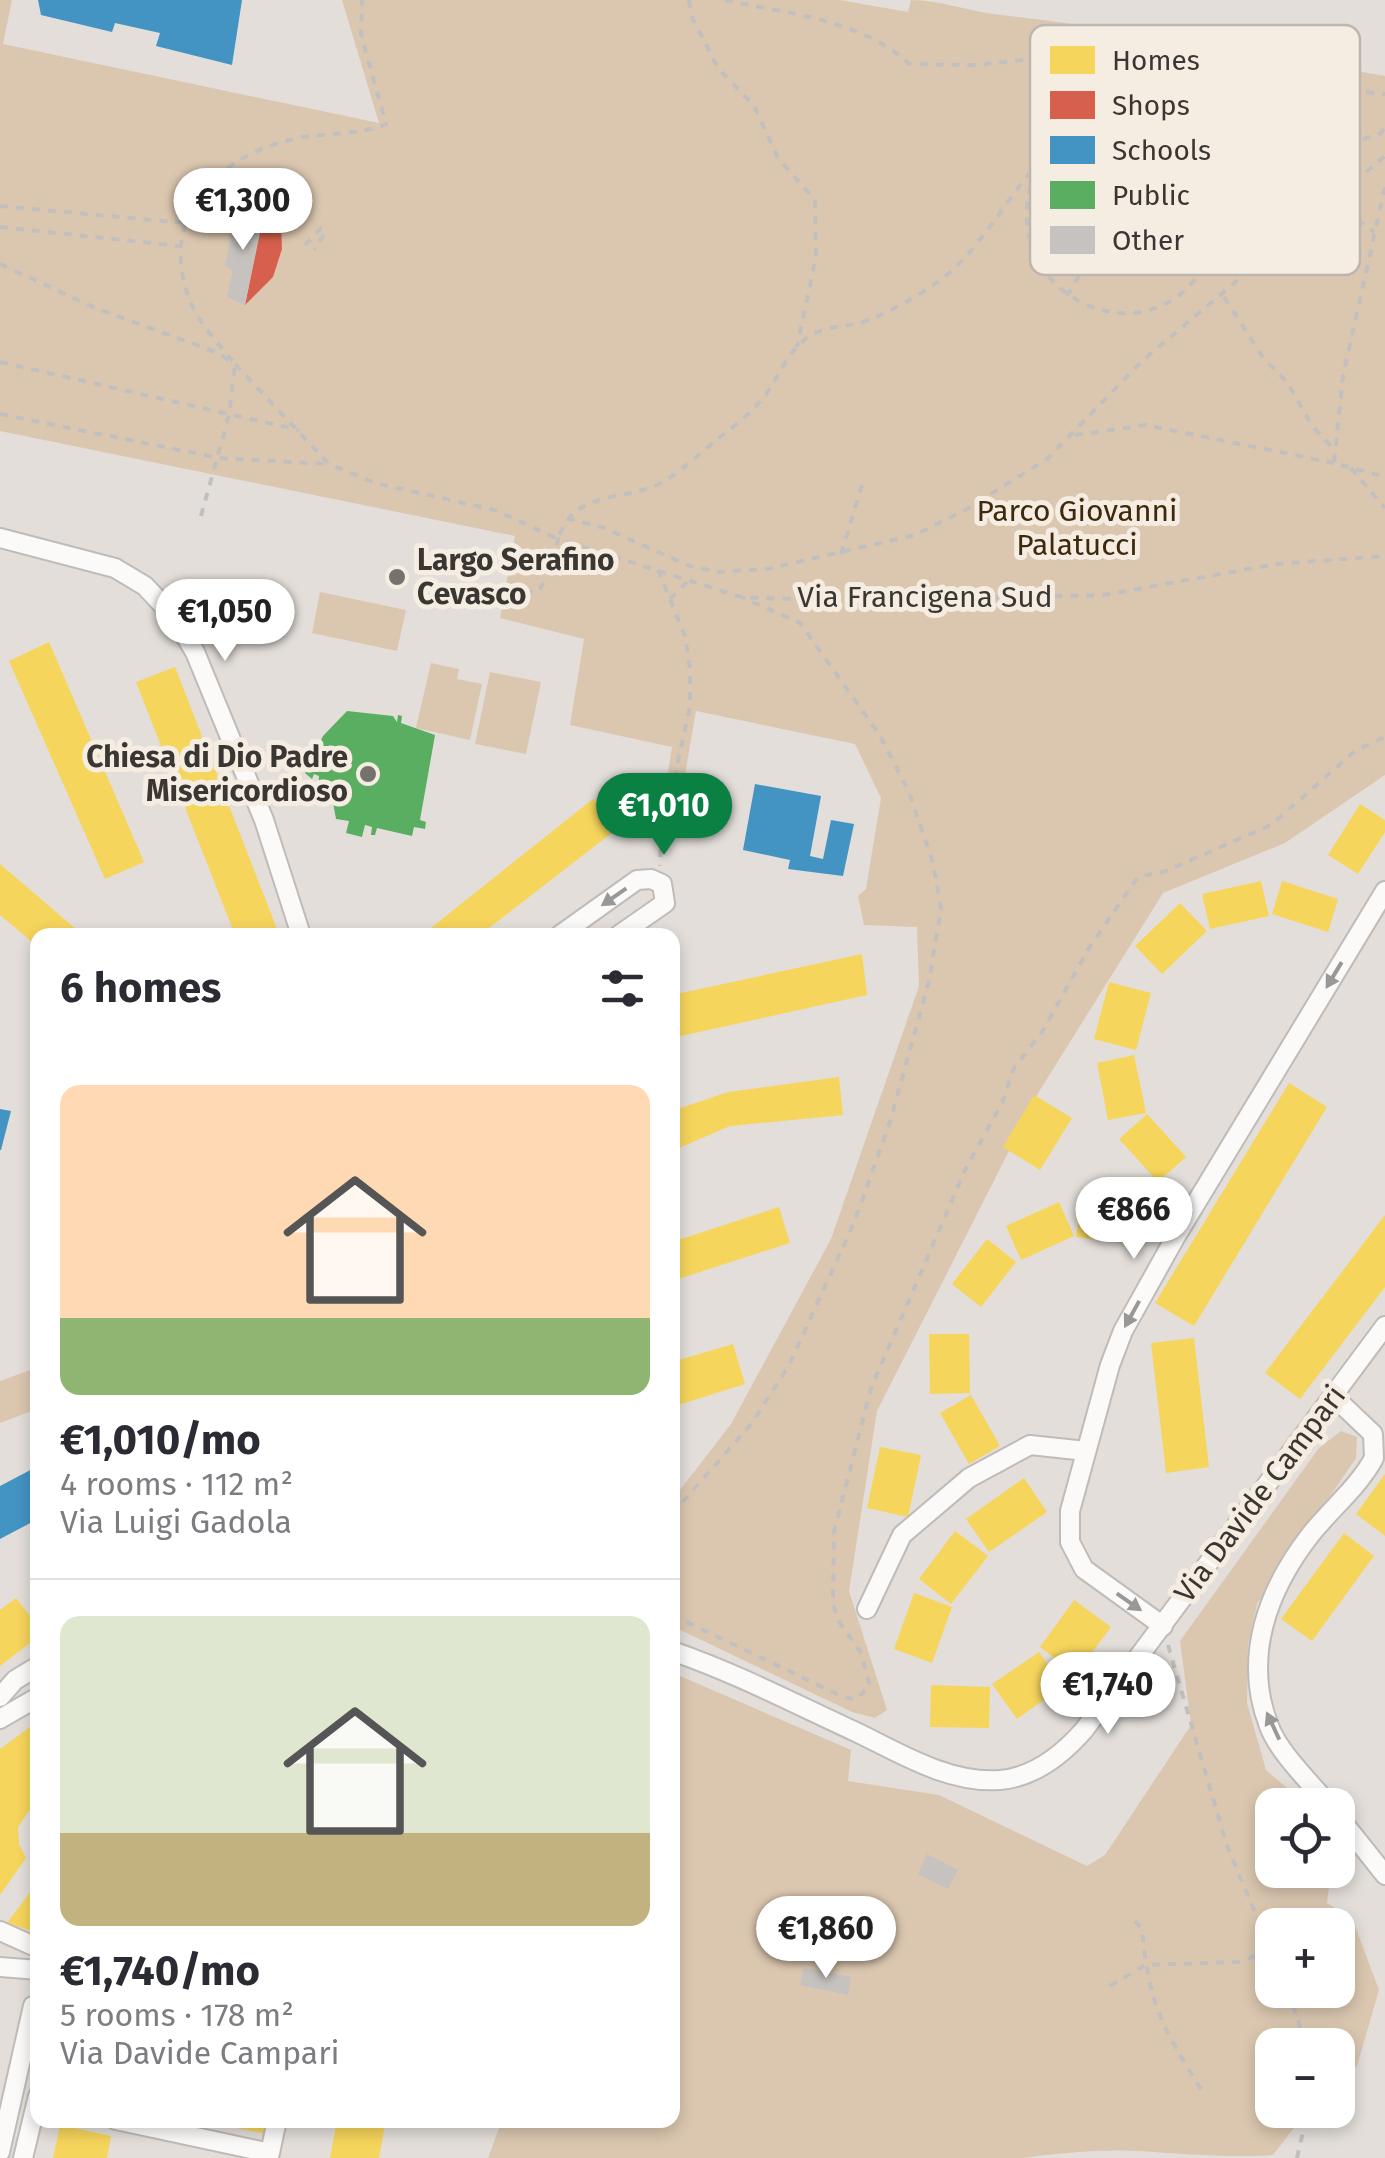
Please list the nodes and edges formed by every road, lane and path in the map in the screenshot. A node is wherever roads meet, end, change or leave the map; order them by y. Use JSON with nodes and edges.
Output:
{"nodes":[{"id":1,"x":362,"y":0,"type":"edge"},
{"id":2,"x":689,"y":0,"type":"edge"},
{"id":3,"x":725,"y":0,"type":"edge"},
{"id":4,"x":1030,"y":59,"type":"edge"},
{"id":5,"x":1360,"y":92,"type":"edge"},
{"id":6,"x":1385,"y":94,"type":"edge"},
{"id":7,"x":1385,"y":127,"type":"edge"},
{"id":8,"x":1360,"y":140,"type":"edge"},
{"id":9,"x":1385,"y":156,"type":"edge"},
{"id":10,"x":1030,"y":176,"type":"edge"},
{"id":11,"x":1360,"y":177,"type":"edge"},
{"id":12,"x":1385,"y":187,"type":"edge"},
{"id":13,"x":1030,"y":189,"type":"edge"},
{"id":14,"x":0,"y":206,"type":"edge"},
{"id":15,"x":1360,"y":221,"type":"edge"},
{"id":16,"x":185,"y":222,"type":"junction"},
{"id":17,"x":0,"y":227,"type":"edge"},
{"id":18,"x":1374,"y":232,"type":"junction"},
{"id":19,"x":305,"y":245,"type":"dead end"},
{"id":20,"x":1030,"y":245,"type":"edge"},
{"id":21,"x":179,"y":246,"type":"junction"},
{"id":22,"x":314,"y":250,"type":"dead end"},
{"id":23,"x":0,"y":264,"type":"edge"},
{"id":24,"x":1046,"y":275,"type":"edge"},
{"id":25,"x":1079,"y":275,"type":"edge"},
{"id":26,"x":1197,"y":275,"type":"edge"},
{"id":27,"x":1247,"y":275,"type":"edge"},
{"id":28,"x":1067,"y":296,"type":"junction"},
{"id":29,"x":1223,"y":296,"type":"junction"},
{"id":30,"x":797,"y":347,"type":"junction"},
{"id":31,"x":0,"y":362,"type":"edge"},
{"id":32,"x":235,"y":364,"type":"junction"},
{"id":33,"x":0,"y":414,"type":"edge"},
{"id":34,"x":229,"y":415,"type":"junction"},
{"id":35,"x":298,"y":430,"type":"junction"},
{"id":36,"x":1075,"y":435,"type":"junction"},
{"id":37,"x":1335,"y":450,"type":"junction"},
{"id":38,"x":218,"y":458,"type":"junction"},
{"id":39,"x":1334,"y":463,"type":"junction"},
{"id":40,"x":329,"y":464,"type":"junction"},
{"id":41,"x":1351,"y":468,"type":"junction"},
{"id":42,"x":1385,"y":477,"type":"edge"},
{"id":43,"x":862,"y":486,"type":"dead end"},
{"id":44,"x":1385,"y":508,"type":"edge"},
{"id":45,"x":201,"y":516,"type":"dead end"},
{"id":46,"x":567,"y":518,"type":"junction"},
{"id":47,"x":0,"y":538,"type":"edge"},
{"id":48,"x":558,"y":539,"type":"junction"},
{"id":49,"x":841,"y":554,"type":"junction"},
{"id":50,"x":1385,"y":556,"type":"edge"},
{"id":51,"x":658,"y":570,"type":"junction"},
{"id":52,"x":688,"y":581,"type":"junction"},
{"id":53,"x":509,"y":594,"type":"dead end"},
{"id":54,"x":741,"y":598,"type":"junction"},
{"id":55,"x":669,"y":600,"type":"junction"},
{"id":56,"x":1385,"y":737,"type":"edge"},
{"id":57,"x":657,"y":880,"type":"junction"},
{"id":58,"x":1385,"y":891,"type":"edge"},
{"id":59,"x":299,"y":928,"type":"edge"},
{"id":60,"x":570,"y":928,"type":"edge"},
{"id":61,"x":628,"y":928,"type":"edge"},
{"id":62,"x":1385,"y":1326,"type":"edge"},
{"id":63,"x":1333,"y":1396,"type":"junction"},
{"id":64,"x":1086,"y":1452,"type":"junction"},
{"id":65,"x":680,"y":1505,"type":"edge"},
{"id":66,"x":868,"y":1609,"type":"dead end"},
{"id":67,"x":680,"y":1619,"type":"edge"},
{"id":68,"x":1162,"y":1626,"type":"junction"},
{"id":69,"x":680,"y":1654,"type":"edge"},
{"id":70,"x":30,"y":1671,"type":"edge"},
{"id":71,"x":0,"y":1697,"type":"edge"},
{"id":72,"x":30,"y":1702,"type":"edge"},
{"id":73,"x":0,"y":1719,"type":"edge"},
{"id":74,"x":1316,"y":1788,"type":"edge"},
{"id":75,"x":1355,"y":1837,"type":"edge"},
{"id":76,"x":1385,"y":1875,"type":"edge"},
{"id":77,"x":1255,"y":1911,"type":"edge"},
{"id":78,"x":1135,"y":1921,"type":"dead end"},
{"id":79,"x":0,"y":1931,"type":"edge"},
{"id":80,"x":30,"y":1944,"type":"edge"},
{"id":81,"x":1255,"y":1956,"type":"edge"},
{"id":82,"x":1146,"y":1965,"type":"junction"},
{"id":83,"x":0,"y":1967,"type":"edge"},
{"id":84,"x":30,"y":1969,"type":"edge"},
{"id":85,"x":1110,"y":1986,"type":"dead end"},
{"id":86,"x":30,"y":2019,"type":"edge"},
{"id":87,"x":1202,"y":2092,"type":"dead end"},
{"id":88,"x":31,"y":2128,"type":"edge"},
{"id":89,"x":153,"y":2128,"type":"edge"},
{"id":90,"x":275,"y":2128,"type":"edge"},
{"id":91,"x":1304,"y":2128,"type":"edge"},
{"id":92,"x":0,"y":2152,"type":"edge"},
{"id":93,"x":24,"y":2158,"type":"edge"},
{"id":94,"x":1297,"y":2158,"type":"edge"}],
"edges":[{"from":1,"to":16,"type":"path"},
{"from":2,"to":30,"type":"path"},
{"from":3,"to":4,"type":"path"},
{"from":5,"to":6,"type":"path"},
{"from":7,"to":8,"type":"path"},
{"from":9,"to":11,"type":"path"},
{"from":10,"to":30,"type":"path"},
{"from":12,"to":18,"type":"path"},
{"from":13,"to":20,"type":"path"},
{"from":14,"to":16,"type":"path"},
{"from":15,"to":18,"type":"path"},
{"from":16,"to":21,"type":"path"},
{"from":17,"to":21,"type":"path"},
{"from":18,"to":37,"type":"path"},
{"from":19,"to":22,"type":"path"},
{"from":21,"to":32,"type":"path"},
{"from":23,"to":32,"type":"path"},
{"from":24,"to":28,"type":"path"},
{"from":25,"to":28,"type":"path"},
{"from":26,"to":28,"type":"path"},
{"from":27,"to":29,"type":"path"},
{"from":29,"to":36,"type":"path"},
{"from":29,"to":37,"type":"path"},
{"from":30,"to":46,"type":"path"},
{"from":31,"to":34,"type":"path"},
{"from":32,"to":34,"type":"path"},
{"from":32,"to":35,"type":"path"},
{"from":33,"to":38,"type":"path"},
{"from":34,"to":35,"type":"path"},
{"from":34,"to":38,"type":"path"},
{"from":35,"to":40,"type":"path"},
{"from":36,"to":39,"type":"path"},
{"from":36,"to":49,"type":"path"},
{"from":37,"to":39,"type":"path"},
{"from":38,"to":40,"type":"path"},
{"from":38,"to":45,"type":"path"},
{"from":39,"to":41,"type":"path"},
{"from":40,"to":48,"type":"path","name":"Via Francigena Sud"},
{"from":41,"to":42,"type":"path"},
{"from":41,"to":44,"type":"path"},
{"from":43,"to":49,"type":"path"},
{"from":46,"to":48,"type":"path"},
{"from":46,"to":49,"type":"path"},
{"from":47,"to":59,"type":"street"},
{"from":48,"to":51,"type":"path","name":"Via Francigena Sud"},
{"from":48,"to":53,"type":"path"},
{"from":50,"to":54,"type":"path","name":"Via Francigena Sud"},
{"from":51,"to":52,"type":"path","name":"Via Francigena Sud"},
{"from":51,"to":55,"type":"path"},
{"from":52,"to":54,"type":"path","name":"Via Francigena Sud"},
{"from":52,"to":55,"type":"path"},
{"from":54,"to":65,"type":"path"},
{"from":55,"to":57,"type":"path"},
{"from":56,"to":67,"type":"path"},
{"from":57,"to":60,"type":"street","one_way":true},
{"from":57,"to":61,"type":"street"},
{"from":58,"to":64,"type":"street","one_way":true},
{"from":62,"to":63,"type":"street","name":"Via Davide Campari"},
{"from":63,"to":68,"type":"street","name":"Via Davide Campari"},
{"from":74,"to":63,"type":"street","one_way":true},
{"from":64,"to":66,"type":"street"},
{"from":64,"to":68,"type":"street","one_way":true},
{"from":68,"to":69,"type":"street","name":"Via Davide Campari"},
{"from":68,"to":77,"type":"path"},
{"from":70,"to":71,"type":"street"},
{"from":72,"to":73,"type":"street"},
{"from":75,"to":76,"type":"street"},
{"from":78,"to":82,"type":"path"},
{"from":79,"to":80,"type":"street"},
{"from":81,"to":82,"type":"path"},
{"from":82,"to":85,"type":"path"},
{"from":82,"to":87,"type":"path"},
{"from":83,"to":84,"type":"street"},
{"from":86,"to":92,"type":"street"},
{"from":88,"to":93,"type":"street"},
{"from":89,"to":90,"type":"street"},
{"from":91,"to":94,"type":"path"}]}
